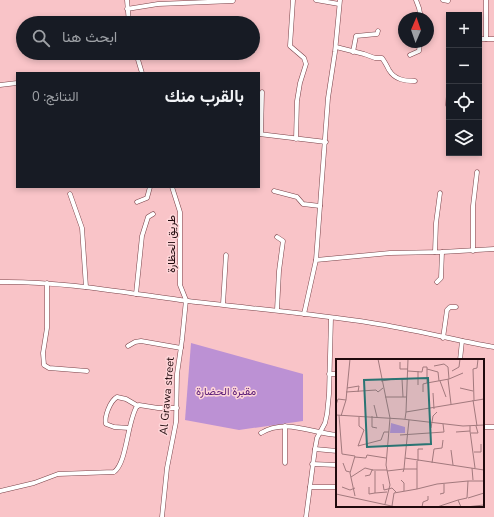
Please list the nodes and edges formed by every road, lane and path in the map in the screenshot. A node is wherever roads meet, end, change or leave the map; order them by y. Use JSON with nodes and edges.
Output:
{"nodes":[{"id":1,"x":127,"y":0,"type":"edge"},
{"id":2,"x":293,"y":0,"type":"edge"},
{"id":3,"x":316,"y":0,"type":"edge"},
{"id":4,"x":416,"y":0,"type":"edge"},
{"id":5,"x":443,"y":0,"type":"edge"},
{"id":6,"x":486,"y":0,"type":"edge"},
{"id":7,"x":232,"y":1,"type":"dead end"},
{"id":8,"x":448,"y":1,"type":"edge"},
{"id":9,"x":339,"y":2,"type":"edge"},
{"id":10,"x":128,"y":9,"type":"junction"},
{"id":11,"x":420,"y":12,"type":"edge"},
{"id":12,"x":128,"y":16,"type":"edge"},
{"id":13,"x":378,"y":31,"type":"dead end"},
{"id":14,"x":482,"y":39,"type":"edge"},
{"id":15,"x":486,"y":39,"type":"junction"},
{"id":16,"x":494,"y":39,"type":"edge"},
{"id":17,"x":336,"y":48,"type":"junction"},
{"id":18,"x":419,"y":48,"type":"edge"},
{"id":19,"x":353,"y":52,"type":"junction"},
{"id":20,"x":410,"y":55,"type":"dead end"},
{"id":21,"x":138,"y":60,"type":"edge"},
{"id":22,"x":141,"y":71,"type":"edge"},
{"id":23,"x":415,"y":81,"type":"dead end"},
{"id":24,"x":16,"y":83,"type":"edge"},
{"id":25,"x":0,"y":85,"type":"edge"},
{"id":26,"x":262,"y":92,"type":"dead end"},
{"id":27,"x":260,"y":134,"type":"edge"},
{"id":28,"x":296,"y":139,"type":"junction"},
{"id":29,"x":326,"y":142,"type":"junction"},
{"id":30,"x":477,"y":172,"type":"dead end"},
{"id":31,"x":150,"y":188,"type":"edge"},
{"id":32,"x":172,"y":188,"type":"edge"},
{"id":33,"x":274,"y":191,"type":"dead end"},
{"id":34,"x":440,"y":193,"type":"dead end"},
{"id":35,"x":70,"y":194,"type":"dead end"},
{"id":36,"x":137,"y":202,"type":"dead end"},
{"id":37,"x":320,"y":206,"type":"junction"},
{"id":38,"x":154,"y":214,"type":"dead end"},
{"id":39,"x":277,"y":237,"type":"dead end"},
{"id":40,"x":494,"y":249,"type":"edge"},
{"id":41,"x":473,"y":251,"type":"junction"},
{"id":42,"x":435,"y":252,"type":"junction"},
{"id":43,"x":442,"y":252,"type":"junction"},
{"id":44,"x":226,"y":254,"type":"dead end"},
{"id":45,"x":316,"y":260,"type":"junction"},
{"id":46,"x":0,"y":282,"type":"edge"},
{"id":47,"x":437,"y":282,"type":"dead end"},
{"id":48,"x":47,"y":283,"type":"junction"},
{"id":49,"x":86,"y":287,"type":"junction"},
{"id":50,"x":136,"y":294,"type":"junction"},
{"id":51,"x":186,"y":300,"type":"junction"},
{"id":52,"x":223,"y":304,"type":"junction"},
{"id":53,"x":456,"y":307,"type":"dead end"},
{"id":54,"x":277,"y":310,"type":"junction"},
{"id":55,"x":304,"y":314,"type":"junction"},
{"id":56,"x":331,"y":318,"type":"junction"},
{"id":57,"x":442,"y":338,"type":"junction"},
{"id":58,"x":462,"y":341,"type":"junction"},
{"id":59,"x":128,"y":346,"type":"dead end"},
{"id":60,"x":494,"y":346,"type":"edge"},
{"id":61,"x":181,"y":348,"type":"junction"},
{"id":62,"x":460,"y":359,"type":"edge"},
{"id":63,"x":87,"y":371,"type":"dead end"},
{"id":64,"x":329,"y":374,"type":"junction"},
{"id":65,"x":336,"y":374,"type":"edge"},
{"id":66,"x":138,"y":406,"type":"junction"},
{"id":67,"x":176,"y":408,"type":"junction"},
{"id":68,"x":285,"y":426,"type":"junction"},
{"id":69,"x":129,"y":428,"type":"junction"},
{"id":70,"x":320,"y":433,"type":"junction"},
{"id":71,"x":261,"y":434,"type":"dead end"},
{"id":72,"x":336,"y":435,"type":"edge"},
{"id":73,"x":315,"y":449,"type":"junction"},
{"id":74,"x":336,"y":450,"type":"edge"},
{"id":75,"x":285,"y":463,"type":"dead end"},
{"id":76,"x":312,"y":464,"type":"junction"},
{"id":77,"x":336,"y":465,"type":"edge"},
{"id":78,"x":310,"y":487,"type":"junction"},
{"id":79,"x":336,"y":487,"type":"edge"},
{"id":80,"x":0,"y":491,"type":"edge"},
{"id":81,"x":162,"y":517,"type":"edge"},
{"id":82,"x":306,"y":517,"type":"edge"}],
"edges":[{"from":1,"to":10,"type":"street"},
{"from":2,"to":28,"type":"street"},
{"from":3,"to":9,"type":"street"},
{"from":4,"to":11,"type":"street"},
{"from":5,"to":8,"type":"street"},
{"from":6,"to":15,"type":"street"},
{"from":7,"to":10,"type":"street"},
{"from":9,"to":17,"type":"street"},
{"from":10,"to":12,"type":"street"},
{"from":13,"to":19,"type":"street"},
{"from":14,"to":15,"type":"street"},
{"from":15,"to":16,"type":"street"},
{"from":17,"to":19,"type":"street"},
{"from":17,"to":29,"type":"street"},
{"from":18,"to":20,"type":"street"},
{"from":19,"to":23,"type":"street"},
{"from":21,"to":22,"type":"street"},
{"from":24,"to":25,"type":"street"},
{"from":26,"to":27,"type":"street"},
{"from":27,"to":28,"type":"street"},
{"from":28,"to":29,"type":"street"},
{"from":29,"to":37,"type":"street"},
{"from":30,"to":41,"type":"street"},
{"from":31,"to":36,"type":"street"},
{"from":32,"to":51,"type":"street","name":"طريق الحظارة"},
{"from":33,"to":37,"type":"street"},
{"from":34,"to":42,"type":"street"},
{"from":35,"to":49,"type":"street"},
{"from":37,"to":45,"type":"street"},
{"from":38,"to":50,"type":"street"},
{"from":39,"to":54,"type":"street"},
{"from":40,"to":41,"type":"street"},
{"from":41,"to":43,"type":"street"},
{"from":42,"to":43,"type":"street"},
{"from":42,"to":45,"type":"street"},
{"from":43,"to":47,"type":"street"},
{"from":44,"to":52,"type":"street"},
{"from":45,"to":55,"type":"street"},
{"from":46,"to":48,"type":"street"},
{"from":48,"to":49,"type":"street"},
{"from":48,"to":63,"type":"street"},
{"from":49,"to":50,"type":"street"},
{"from":50,"to":51,"type":"street"},
{"from":51,"to":52,"type":"street"},
{"from":51,"to":61,"type":"street","name":"Al Grawa street"},
{"from":52,"to":54,"type":"street"},
{"from":53,"to":57,"type":"street"},
{"from":54,"to":55,"type":"street"},
{"from":55,"to":56,"type":"street"},
{"from":56,"to":57,"type":"street"},
{"from":56,"to":64,"type":"street"},
{"from":57,"to":58,"type":"street"},
{"from":58,"to":60,"type":"street"},
{"from":58,"to":62,"type":"street"},
{"from":59,"to":61,"type":"street"},
{"from":61,"to":67,"type":"street","name":"Al Grawa street"},
{"from":64,"to":65,"type":"street"},
{"from":64,"to":70,"type":"street"},
{"from":66,"to":67,"type":"street"},
{"from":66,"to":69,"type":"street"},
{"from":66,"to":69,"type":"street"},
{"from":67,"to":81,"type":"street","name":"Al Grawa street"},
{"from":68,"to":70,"type":"street"},
{"from":68,"to":71,"type":"street"},
{"from":68,"to":75,"type":"street"},
{"from":69,"to":80,"type":"street"},
{"from":70,"to":72,"type":"street"},
{"from":70,"to":73,"type":"street"},
{"from":73,"to":74,"type":"street"},
{"from":73,"to":76,"type":"street"},
{"from":76,"to":77,"type":"street"},
{"from":76,"to":78,"type":"street"},
{"from":78,"to":79,"type":"street"},
{"from":78,"to":82,"type":"street"}]}
